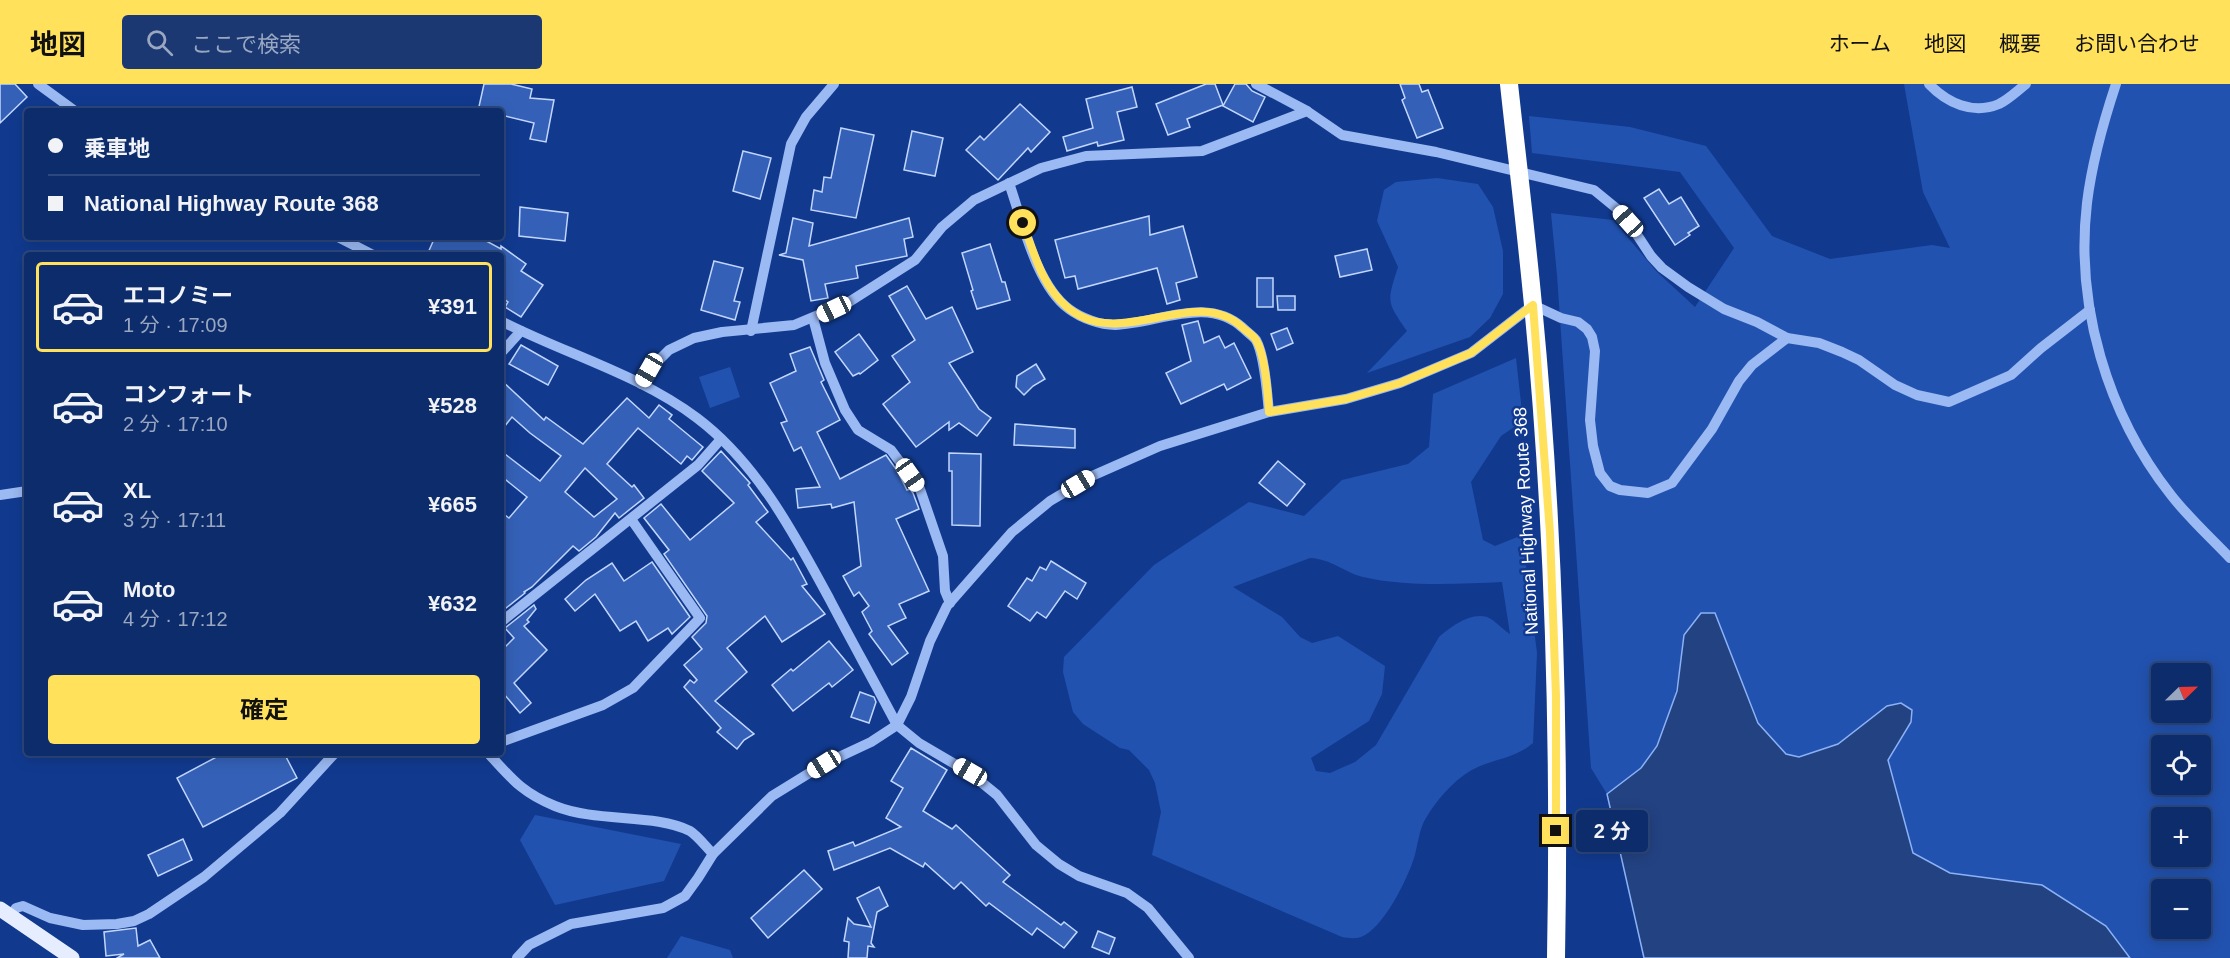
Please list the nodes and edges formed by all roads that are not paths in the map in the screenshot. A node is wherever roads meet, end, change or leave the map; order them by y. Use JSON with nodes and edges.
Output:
{"nodes":[{"id":1,"x":38,"y":84,"type":"edge"},
{"id":2,"x":834,"y":84,"type":"edge"},
{"id":3,"x":1256,"y":84,"type":"edge"},
{"id":4,"x":1509,"y":84,"type":"edge"},
{"id":5,"x":1929,"y":84,"type":"edge"},
{"id":6,"x":2026,"y":84,"type":"edge"},
{"id":7,"x":2116,"y":84,"type":"edge"},
{"id":8,"x":71,"y":108,"type":"edge"},
{"id":9,"x":1307,"y":111,"type":"junction"},
{"id":10,"x":1009,"y":183,"type":"junction"},
{"id":11,"x":344,"y":240,"type":"edge"},
{"id":12,"x":367,"y":252,"type":"edge"},
{"id":13,"x":1533,"y":305,"type":"junction"},
{"id":14,"x":2090,"y":310,"type":"junction"},
{"id":15,"x":813,"y":318,"type":"junction"},
{"id":16,"x":504,"y":323,"type":"edge"},
{"id":17,"x":751,"y":331,"type":"junction"},
{"id":18,"x":521,"y":332,"type":"junction"},
{"id":19,"x":1787,"y":338,"type":"junction"},
{"id":20,"x":504,"y":350,"type":"edge"},
{"id":21,"x":641,"y":384,"type":"junction"},
{"id":22,"x":1269,"y":412,"type":"junction"},
{"id":23,"x":721,"y":439,"type":"junction"},
{"id":24,"x":24,"y":491,"type":"edge"},
{"id":25,"x":0,"y":495,"type":"edge"},
{"id":26,"x":630,"y":519,"type":"junction"},
{"id":27,"x":2230,"y":558,"type":"edge"},
{"id":28,"x":950,"y":603,"type":"junction"},
{"id":29,"x":504,"y":620,"type":"edge"},
{"id":30,"x":897,"y":725,"type":"junction"},
{"id":31,"x":504,"y":741,"type":"edge"},
{"id":32,"x":332,"y":756,"type":"edge"},
{"id":33,"x":491,"y":756,"type":"edge"},
{"id":34,"x":713,"y":854,"type":"junction"},
{"id":35,"x":6,"y":912,"type":"edge"},
{"id":36,"x":72,"y":958,"type":"edge"},
{"id":37,"x":517,"y":958,"type":"edge"},
{"id":38,"x":1189,"y":958,"type":"edge"},
{"id":39,"x":1556,"y":958,"type":"edge"}],
"edges":[{"from":1,"to":8,"type":"street"},
{"from":2,"to":17,"type":"street"},
{"from":3,"to":9,"type":"street"},
{"from":4,"to":13,"type":"highway","name":"National Highway Route 368"},
{"from":5,"to":6,"type":"street"},
{"from":7,"to":14,"type":"street"},
{"from":9,"to":10,"type":"street"},
{"from":9,"to":19,"type":"street"},
{"from":10,"to":15,"type":"street"},
{"from":10,"to":22,"type":"street"},
{"from":11,"to":12,"type":"street"},
{"from":13,"to":19,"type":"street"},
{"from":13,"to":22,"type":"street"},
{"from":13,"to":39,"type":"highway","name":"National Highway Route 368"},
{"from":14,"to":19,"type":"street"},
{"from":14,"to":27,"type":"street"},
{"from":15,"to":17,"type":"street"},
{"from":15,"to":28,"type":"street"},
{"from":16,"to":18,"type":"street"},
{"from":17,"to":21,"type":"street"},
{"from":18,"to":20,"type":"street"},
{"from":18,"to":21,"type":"street"},
{"from":21,"to":23,"type":"street"},
{"from":22,"to":28,"type":"street"},
{"from":23,"to":26,"type":"street"},
{"from":23,"to":30,"type":"street"},
{"from":24,"to":25,"type":"street"},
{"from":26,"to":29,"type":"street"},
{"from":26,"to":31,"type":"street"},
{"from":28,"to":30,"type":"street"},
{"from":30,"to":34,"type":"street"},
{"from":30,"to":38,"type":"street"},
{"from":32,"to":35,"type":"street"},
{"from":33,"to":34,"type":"street"},
{"from":34,"to":37,"type":"street"},
{"from":35,"to":36,"type":"main road"}]}
